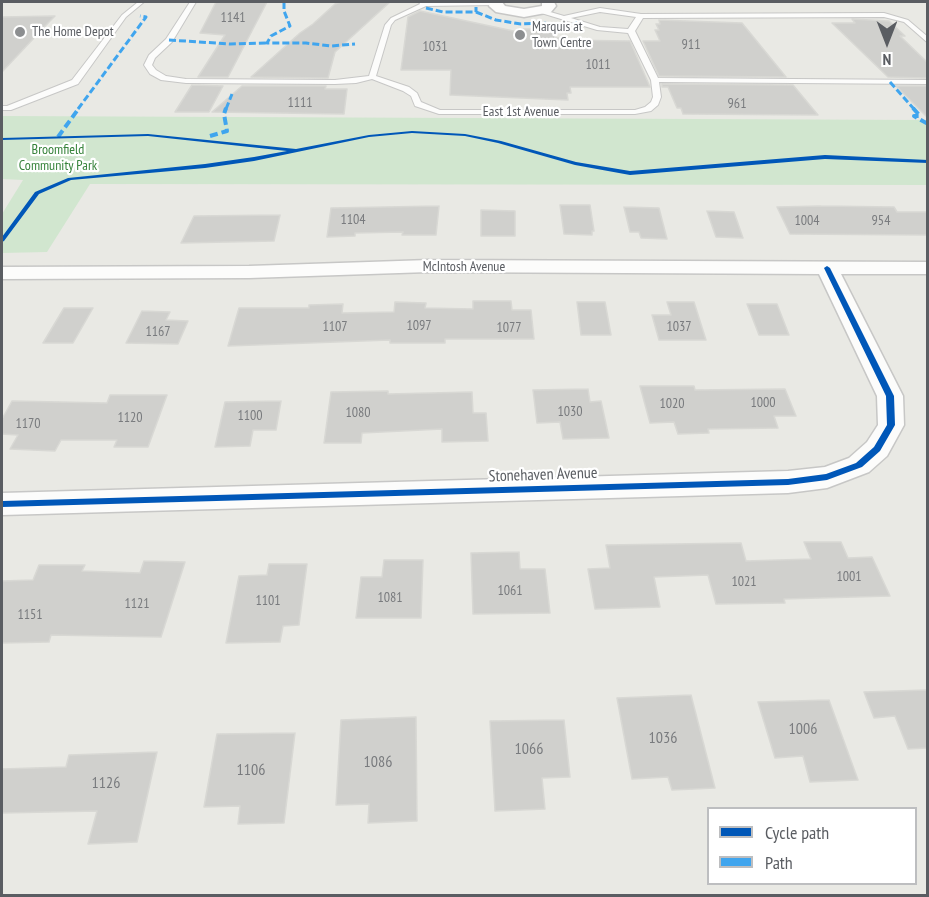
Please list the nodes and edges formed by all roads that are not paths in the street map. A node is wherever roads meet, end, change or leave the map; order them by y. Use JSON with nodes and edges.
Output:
{"nodes":[{"id":1,"x":141,"y":2,"type":"edge"},
{"id":2,"x":193,"y":2,"type":"edge"},
{"id":3,"x":424,"y":2,"type":"edge"},
{"id":4,"x":496,"y":2,"type":"edge"},
{"id":5,"x":544,"y":6,"type":"edge"},
{"id":6,"x":641,"y":16,"type":"junction"},
{"id":7,"x":564,"y":18,"type":"junction"},
{"id":8,"x":631,"y":31,"type":"junction"},
{"id":9,"x":927,"y":41,"type":"edge"},
{"id":10,"x":372,"y":77,"type":"junction"},
{"id":11,"x":655,"y":80,"type":"junction"},
{"id":12,"x":927,"y":82,"type":"edge"},
{"id":13,"x":2,"y":108,"type":"edge"},
{"id":14,"x":827,"y":268,"type":"junction"},
{"id":15,"x":927,"y":268,"type":"edge"},
{"id":16,"x":2,"y":273,"type":"edge"},
{"id":17,"x":2,"y":504,"type":"edge"}],
"edges":[{"from":1,"to":13,"type":"lane"},
{"from":2,"to":10,"type":"lane","name":"East 1st Avenue"},
{"from":3,"to":4,"type":"lane"},
{"from":3,"to":10,"type":"lane"},
{"from":4,"to":5,"type":"street"},
{"from":5,"to":7,"type":"lane"},
{"from":6,"to":7,"type":"lane"},
{"from":6,"to":8,"type":"lane"},
{"from":6,"to":9,"type":"lane"},
{"from":7,"to":8,"type":"lane"},
{"from":8,"to":11,"type":"lane"},
{"from":10,"to":11,"type":"lane","name":"East 1st Avenue"},
{"from":11,"to":12,"type":"lane"},
{"from":14,"to":15,"type":"street","name":"McIntosh Avenue"},
{"from":14,"to":16,"type":"street","name":"McIntosh Avenue"},
{"from":14,"to":17,"type":"street","name":"Stonehaven Avenue"}]}
